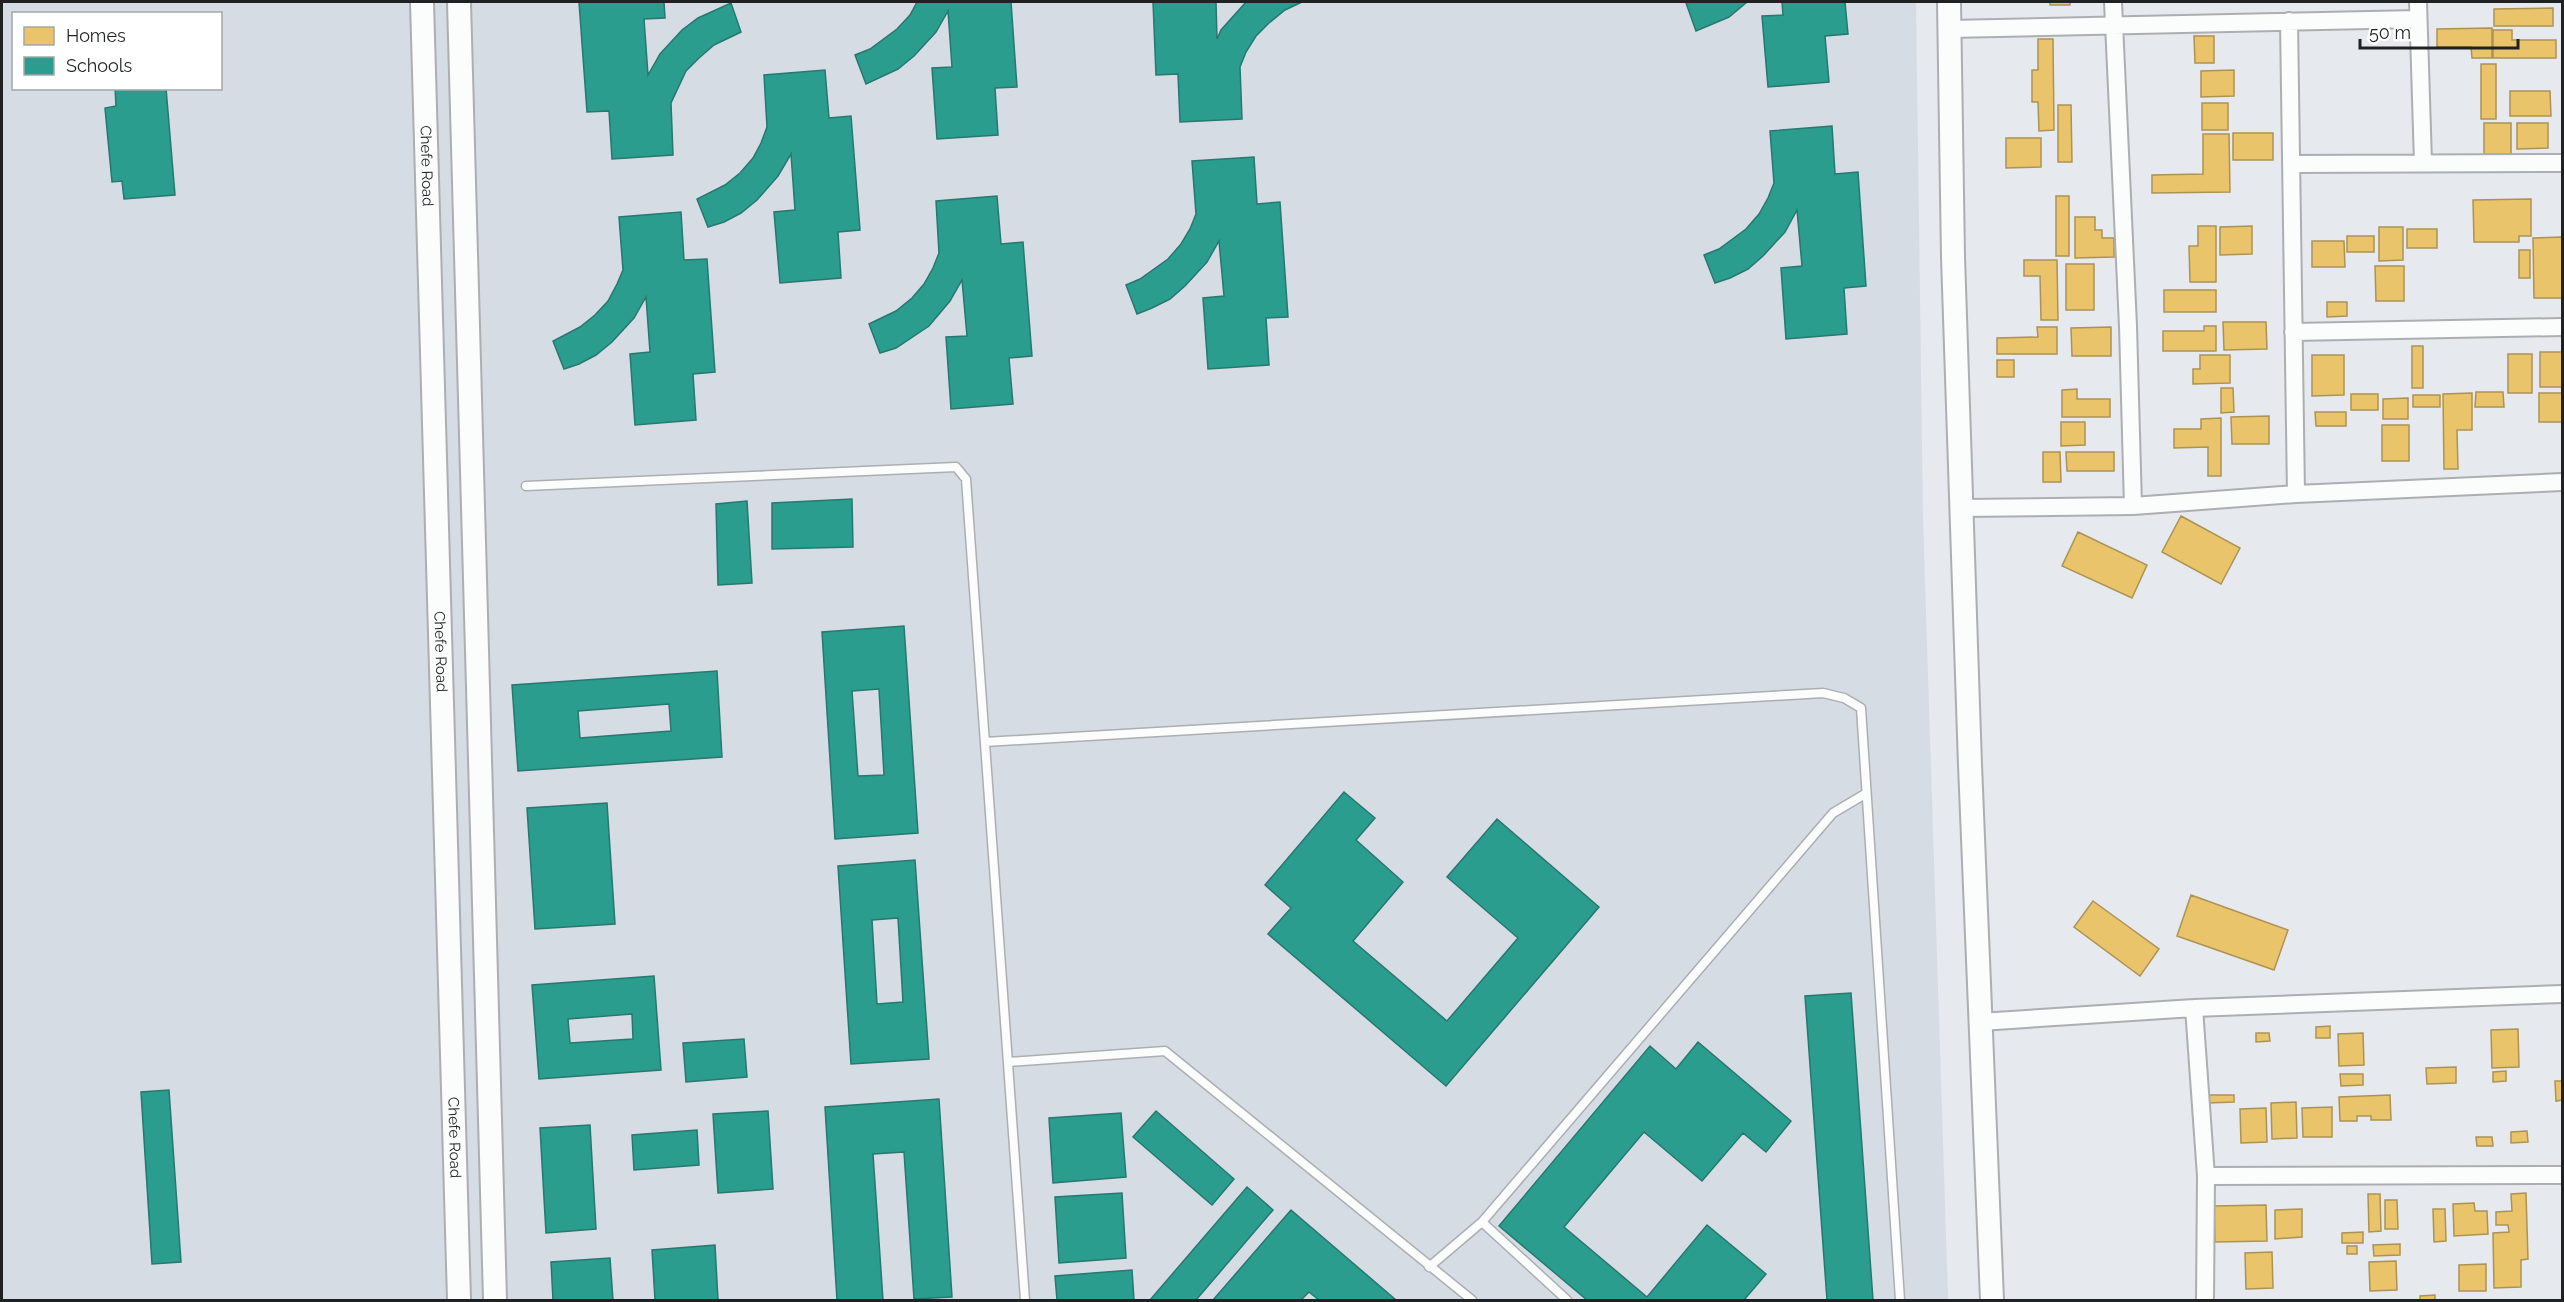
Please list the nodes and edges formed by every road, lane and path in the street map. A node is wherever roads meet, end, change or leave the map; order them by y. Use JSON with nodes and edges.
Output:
{"nodes":[{"id":1,"x":422,"y":2,"type":"edge"},
{"id":2,"x":459,"y":2,"type":"edge"},
{"id":3,"x":1949,"y":2,"type":"edge"},
{"id":4,"x":2113,"y":2,"type":"edge"},
{"id":5,"x":2418,"y":2,"type":"edge"},
{"id":6,"x":2418,"y":19,"type":"junction"},
{"id":7,"x":2289,"y":21,"type":"junction"},
{"id":8,"x":2113,"y":25,"type":"junction"},
{"id":9,"x":1949,"y":30,"type":"junction"},
{"id":10,"x":2562,"y":163,"type":"edge"},
{"id":11,"x":2292,"y":164,"type":"junction"},
{"id":12,"x":2423,"y":164,"type":"junction"},
{"id":13,"x":2562,"y":327,"type":"edge"},
{"id":14,"x":2293,"y":332,"type":"junction"},
{"id":15,"x":2562,"y":482,"type":"edge"},
{"id":16,"x":526,"y":486,"type":"dead end"},
{"id":17,"x":2296,"y":494,"type":"junction"},
{"id":18,"x":2133,"y":506,"type":"junction"},
{"id":19,"x":1962,"y":508,"type":"junction"},
{"id":20,"x":985,"y":742,"type":"junction"},
{"id":21,"x":1865,"y":794,"type":"junction"},
{"id":22,"x":2562,"y":994,"type":"edge"},
{"id":23,"x":2194,"y":1008,"type":"junction"},
{"id":24,"x":1980,"y":1022,"type":"junction"},
{"id":25,"x":1008,"y":1062,"type":"junction"},
{"id":26,"x":2562,"y":1175,"type":"edge"},
{"id":27,"x":2206,"y":1176,"type":"junction"},
{"id":28,"x":1482,"y":1222,"type":"junction"},
{"id":29,"x":1430,"y":1267,"type":"junction"},
{"id":30,"x":459,"y":1300,"type":"edge"},
{"id":31,"x":495,"y":1300,"type":"edge"},
{"id":32,"x":1025,"y":1300,"type":"edge"},
{"id":33,"x":1472,"y":1300,"type":"edge"},
{"id":34,"x":1564,"y":1300,"type":"edge"},
{"id":35,"x":1900,"y":1300,"type":"edge"},
{"id":36,"x":1992,"y":1300,"type":"edge"},
{"id":37,"x":2205,"y":1300,"type":"edge"}],
"edges":[{"from":1,"to":30,"type":"street","name":"Chefe Road"},
{"from":2,"to":31,"type":"street"},
{"from":3,"to":9,"type":"street"},
{"from":4,"to":8,"type":"street"},
{"from":5,"to":6,"type":"street"},
{"from":6,"to":7,"type":"street"},
{"from":6,"to":12,"type":"street"},
{"from":7,"to":8,"type":"street"},
{"from":7,"to":11,"type":"street"},
{"from":8,"to":9,"type":"street"},
{"from":8,"to":18,"type":"street"},
{"from":9,"to":19,"type":"street"},
{"from":10,"to":12,"type":"street"},
{"from":11,"to":12,"type":"street"},
{"from":11,"to":14,"type":"street"},
{"from":13,"to":14,"type":"street"},
{"from":14,"to":17,"type":"street"},
{"from":15,"to":17,"type":"street"},
{"from":16,"to":20,"type":"lane"},
{"from":17,"to":18,"type":"street"},
{"from":18,"to":19,"type":"street"},
{"from":19,"to":24,"type":"street"},
{"from":20,"to":21,"type":"lane"},
{"from":20,"to":25,"type":"lane"},
{"from":21,"to":28,"type":"lane"},
{"from":21,"to":35,"type":"lane"},
{"from":22,"to":23,"type":"street"},
{"from":23,"to":24,"type":"street"},
{"from":23,"to":27,"type":"street"},
{"from":24,"to":36,"type":"street"},
{"from":25,"to":29,"type":"lane"},
{"from":25,"to":32,"type":"lane"},
{"from":26,"to":27,"type":"street"},
{"from":27,"to":37,"type":"street"},
{"from":28,"to":29,"type":"lane"},
{"from":28,"to":34,"type":"lane"},
{"from":29,"to":33,"type":"lane"}]}
